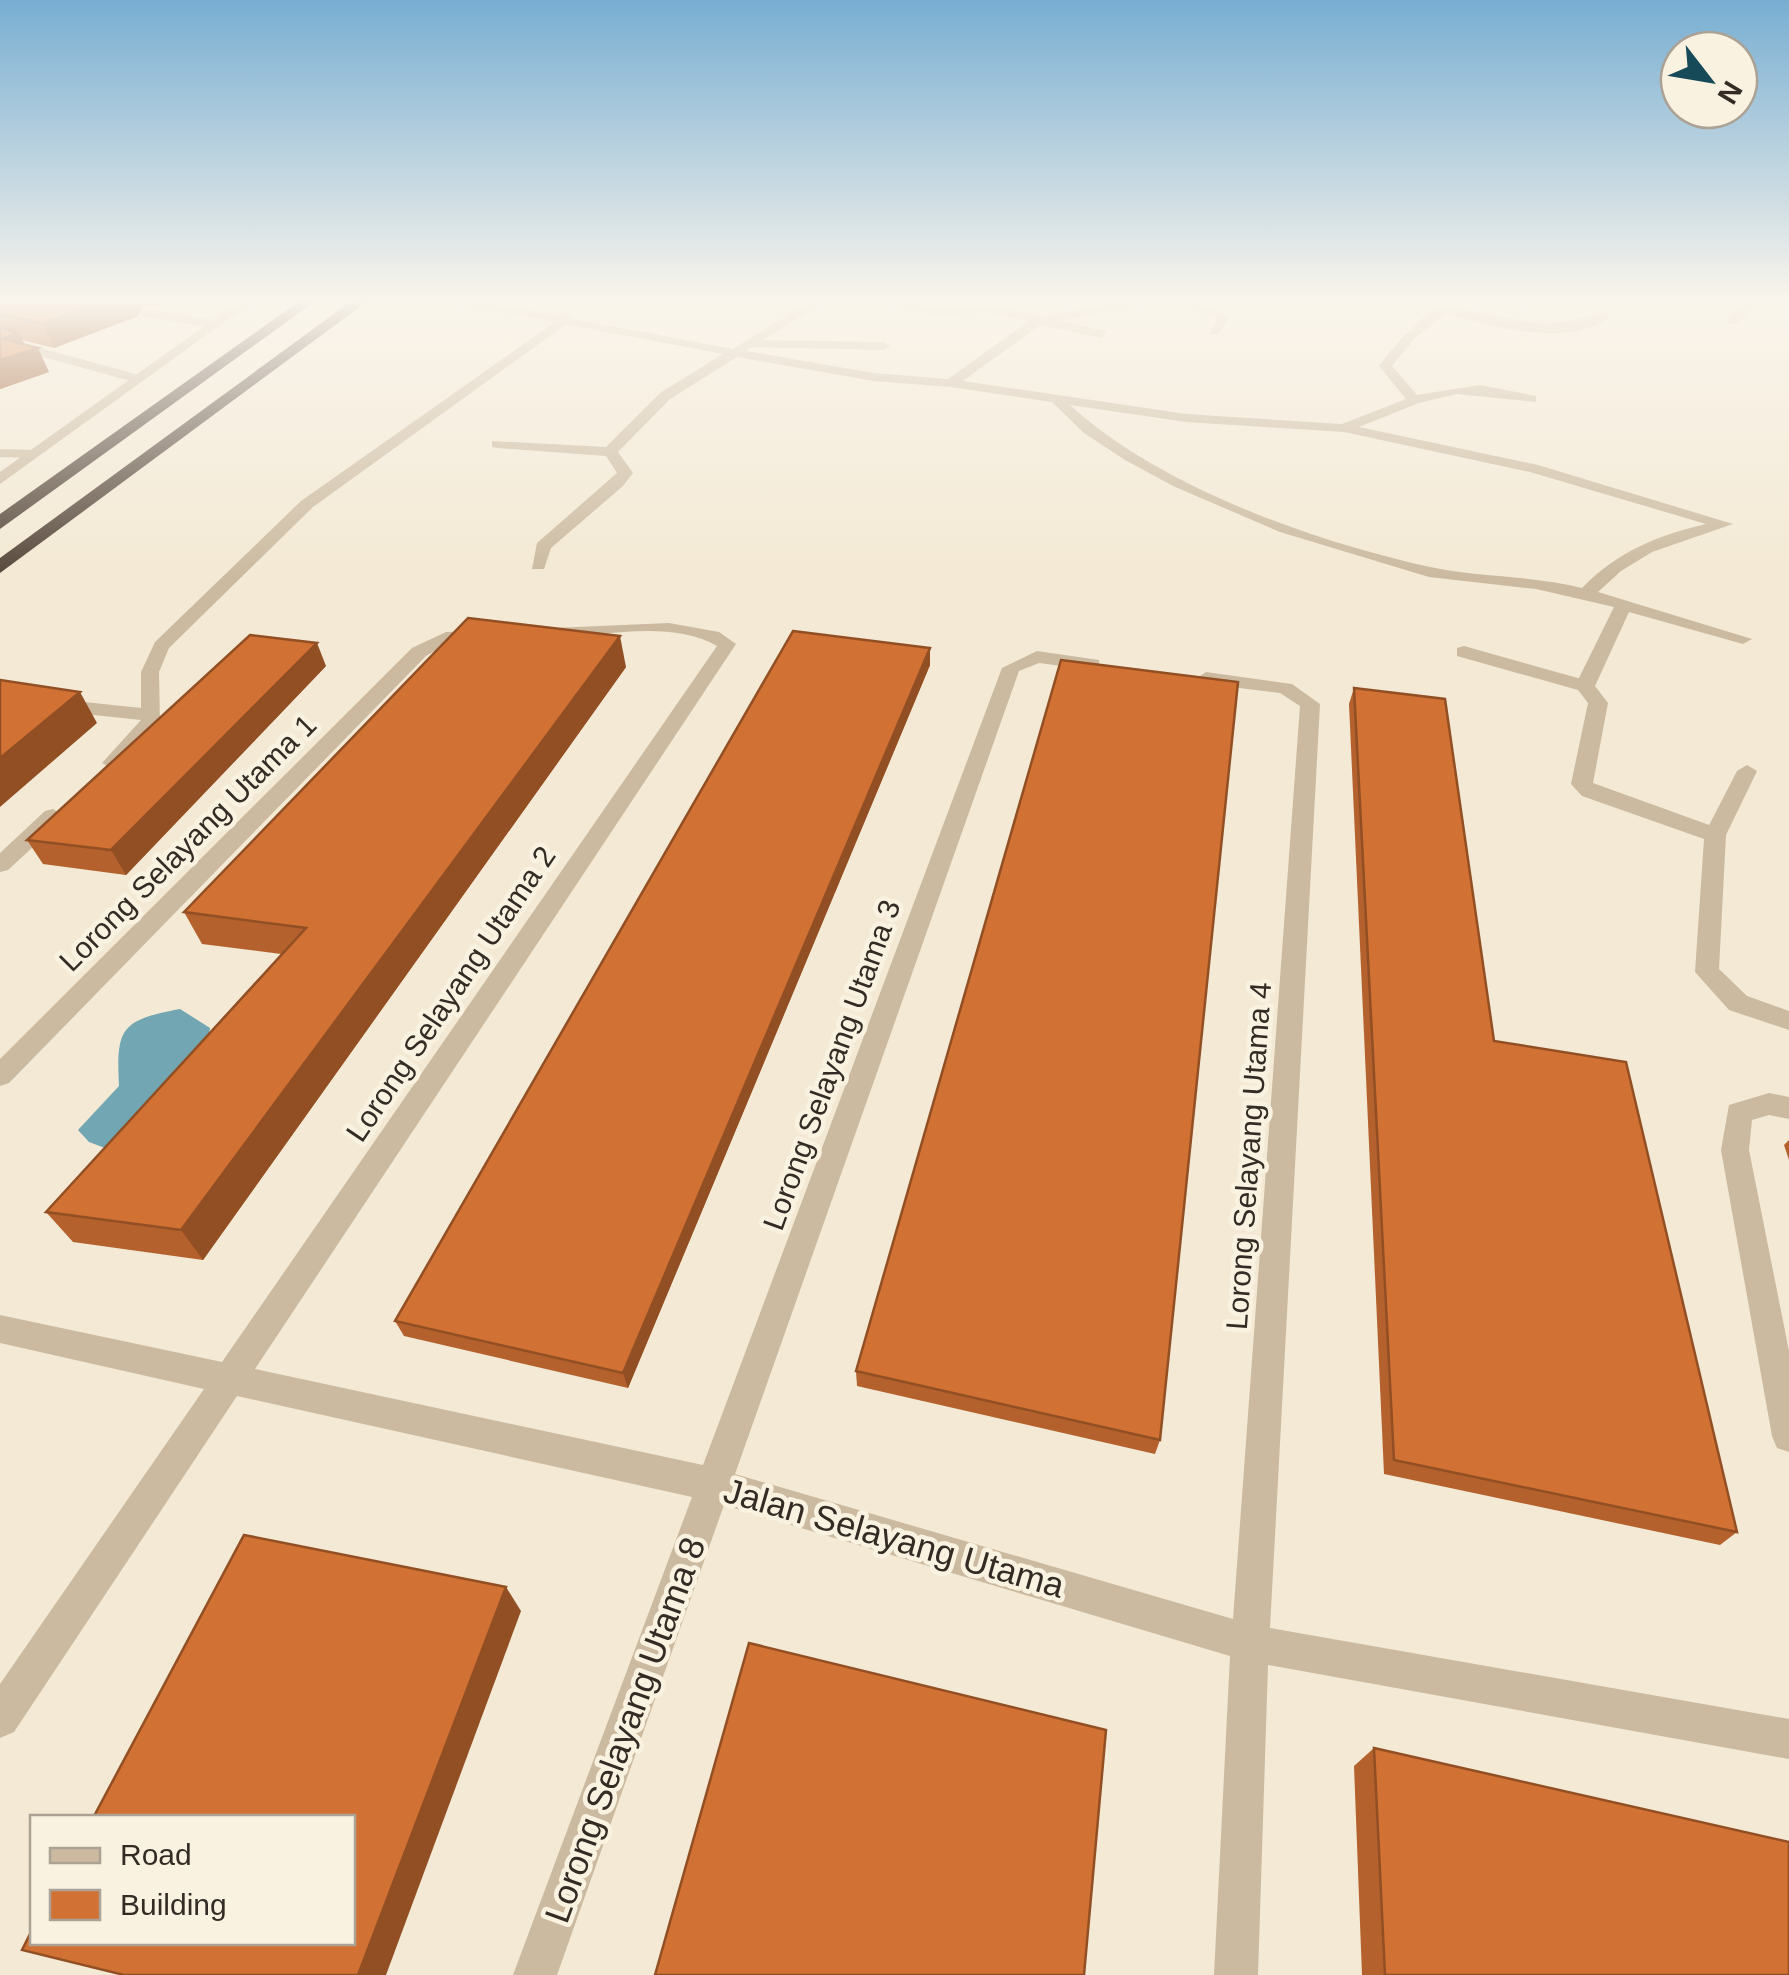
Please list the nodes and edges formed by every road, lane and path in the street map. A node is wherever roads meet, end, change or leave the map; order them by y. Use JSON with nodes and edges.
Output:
{"nodes":[{"id":1,"x":120,"y":392,"type":"edge"},
{"id":2,"x":182,"y":392,"type":"edge"},
{"id":3,"x":237,"y":392,"type":"edge"},
{"id":4,"x":465,"y":392,"type":"edge"},
{"id":5,"x":671,"y":392,"type":"edge"},
{"id":6,"x":1003,"y":392,"type":"edge"},
{"id":7,"x":1407,"y":392,"type":"edge"},
{"id":8,"x":1448,"y":392,"type":"edge"},
{"id":9,"x":1501,"y":392,"type":"edge"},
{"id":10,"x":1531,"y":399,"type":"dead end"},
{"id":11,"x":1414,"y":400,"type":"junction"},
{"id":12,"x":1058,"y":402,"type":"junction"},
{"id":13,"x":1344,"y":428,"type":"junction"},
{"id":14,"x":498,"y":444,"type":"dead end"},
{"id":15,"x":610,"y":452,"type":"junction"},
{"id":16,"x":0,"y":453,"type":"edge"},
{"id":17,"x":34,"y":454,"type":"junction"},
{"id":18,"x":0,"y":478,"type":"edge"},
{"id":19,"x":0,"y":523,"type":"edge"},
{"id":20,"x":538,"y":565,"type":"dead end"},
{"id":21,"x":0,"y":567,"type":"edge"},
{"id":22,"x":1585,"y":595,"type":"junction"},
{"id":23,"x":1624,"y":604,"type":"junction"},
{"id":24,"x":540,"y":634,"type":"edge"},
{"id":25,"x":503,"y":635,"type":"edge"},
{"id":26,"x":1743,"y":638,"type":"dead end"},
{"id":27,"x":1464,"y":652,"type":"dead end"},
{"id":28,"x":1114,"y":666,"type":"edge"},
{"id":29,"x":1190,"y":676,"type":"edge"},
{"id":30,"x":1585,"y":686,"type":"junction"},
{"id":31,"x":0,"y":698,"type":"edge"},
{"id":32,"x":151,"y":715,"type":"junction"},
{"id":33,"x":1746,"y":771,"type":"dead end"},
{"id":34,"x":99,"y":774,"type":"edge"},
{"id":35,"x":71,"y":800,"type":"edge"},
{"id":36,"x":1716,"y":836,"type":"junction"},
{"id":37,"x":0,"y":864,"type":"edge"},
{"id":38,"x":1789,"y":1021,"type":"edge"},
{"id":39,"x":0,"y":1076,"type":"edge"},
{"id":40,"x":1789,"y":1108,"type":"edge"},
{"id":41,"x":0,"y":1330,"type":"edge"},
{"id":42,"x":230,"y":1380,"type":"junction"},
{"id":43,"x":1789,"y":1436,"type":"edge"},
{"id":44,"x":714,"y":1485,"type":"junction"},
{"id":45,"x":1250,"y":1643,"type":"junction"},
{"id":46,"x":0,"y":1718,"type":"edge"},
{"id":47,"x":1789,"y":1738,"type":"edge"},
{"id":48,"x":536,"y":1975,"type":"edge"},
{"id":49,"x":1236,"y":1975,"type":"edge"}],
"edges":[{"from":1,"to":17,"type":"street"},
{"from":2,"to":19,"type":"highway"},
{"from":3,"to":21,"type":"highway"},
{"from":4,"to":32,"type":"street"},
{"from":5,"to":15,"type":"street"},
{"from":6,"to":12,"type":"street"},
{"from":7,"to":11,"type":"street"},
{"from":8,"to":11,"type":"street"},
{"from":9,"to":10,"type":"street"},
{"from":11,"to":13,"type":"street"},
{"from":12,"to":13,"type":"street"},
{"from":12,"to":22,"type":"street"},
{"from":13,"to":22,"type":"street"},
{"from":14,"to":15,"type":"street"},
{"from":15,"to":20,"type":"street"},
{"from":16,"to":17,"type":"street"},
{"from":17,"to":18,"type":"street"},
{"from":22,"to":23,"type":"street"},
{"from":23,"to":26,"type":"street"},
{"from":23,"to":30,"type":"street"},
{"from":24,"to":42,"type":"street","name":"Lorong Selayang Utama 2"},
{"from":25,"to":39,"type":"street","name":"Lorong Selayang Utama 1"},
{"from":27,"to":30,"type":"street"},
{"from":28,"to":44,"type":"street","name":"Lorong Selayang Utama 3"},
{"from":29,"to":45,"type":"street","name":"Lorong Selayang Utama 4"},
{"from":30,"to":36,"type":"street"},
{"from":31,"to":32,"type":"street"},
{"from":32,"to":34,"type":"street"},
{"from":33,"to":36,"type":"street"},
{"from":35,"to":37,"type":"street"},
{"from":36,"to":38,"type":"street"},
{"from":40,"to":43,"type":"street"},
{"from":41,"to":42,"type":"street","name":"Jalan Selayang Utama"},
{"from":42,"to":44,"type":"street","name":"Jalan Selayang Utama"},
{"from":42,"to":46,"type":"street","name":"Lorong Selayang Utama 2"},
{"from":44,"to":45,"type":"street","name":"Jalan Selayang Utama"},
{"from":44,"to":48,"type":"street","name":"Lorong Selayang Utama 8"},
{"from":45,"to":47,"type":"street","name":"Jalan Selayang Utama"},
{"from":45,"to":49,"type":"street"}]}
